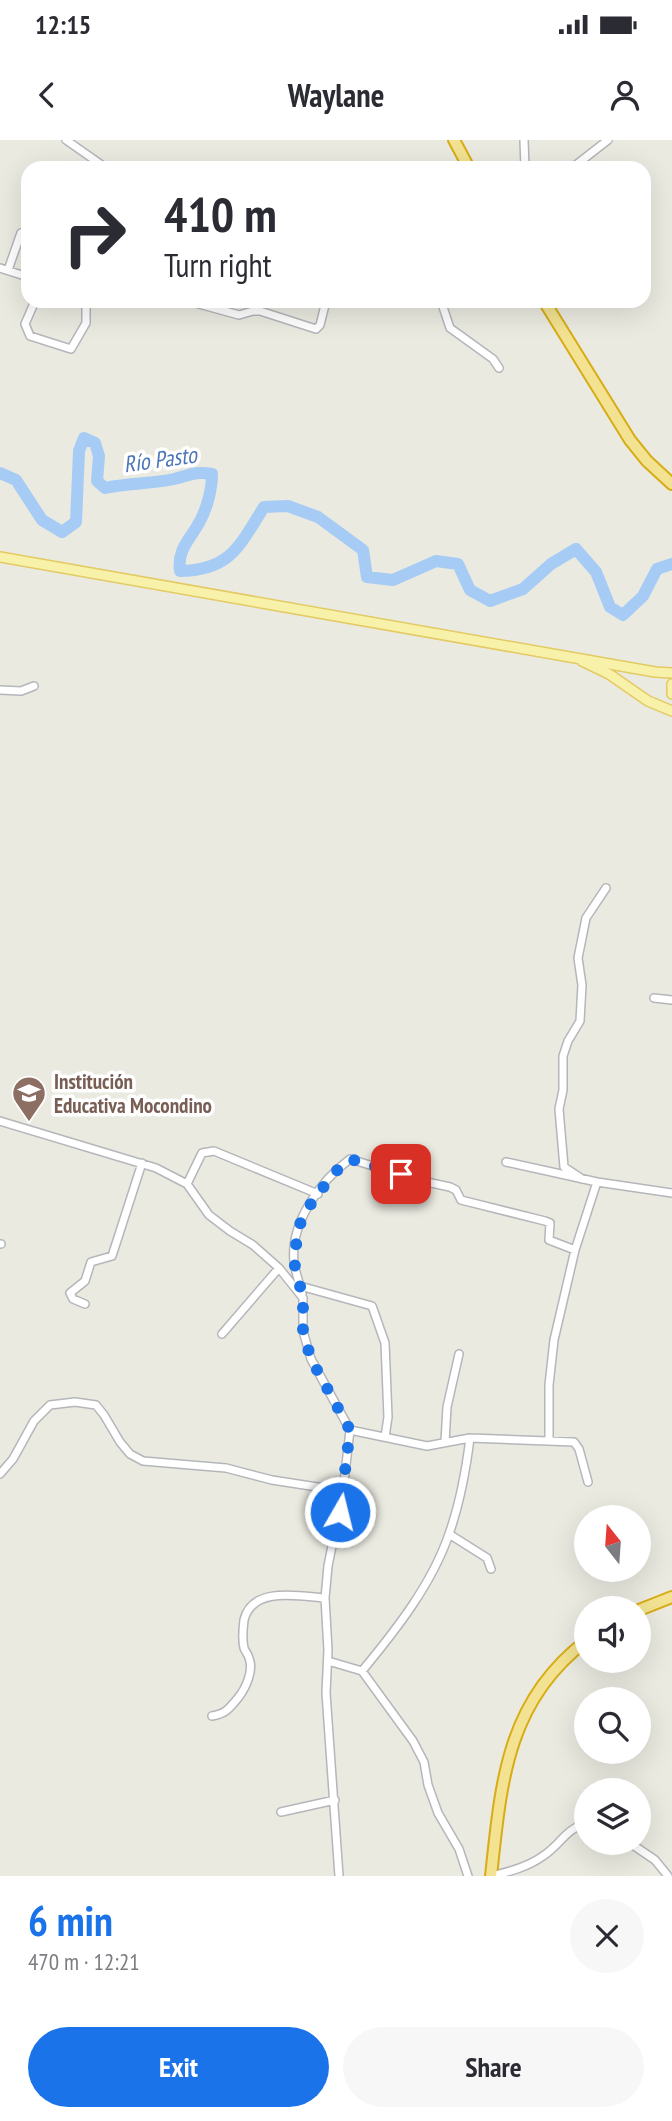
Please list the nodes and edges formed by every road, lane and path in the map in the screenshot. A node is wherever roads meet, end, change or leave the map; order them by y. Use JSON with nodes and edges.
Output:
{"nodes":[{"id":1,"x":66,"y":140,"type":"edge"},
{"id":2,"x":454,"y":140,"type":"edge"},
{"id":3,"x":524,"y":140,"type":"edge"},
{"id":4,"x":608,"y":140,"type":"edge"},
{"id":5,"x":96,"y":161,"type":"edge"},
{"id":6,"x":465,"y":161,"type":"edge"},
{"id":7,"x":525,"y":161,"type":"edge"},
{"id":8,"x":581,"y":161,"type":"edge"},
{"id":9,"x":21,"y":233,"type":"dead end"},
{"id":10,"x":4,"y":269,"type":"edge"},
{"id":11,"x":21,"y":275,"type":"edge"},
{"id":12,"x":32,"y":308,"type":"edge"},
{"id":13,"x":86,"y":308,"type":"edge"},
{"id":14,"x":214,"y":308,"type":"edge"},
{"id":15,"x":324,"y":308,"type":"edge"},
{"id":16,"x":443,"y":308,"type":"edge"},
{"id":17,"x":548,"y":308,"type":"edge"},
{"id":18,"x":499,"y":368,"type":"dead end"},
{"id":19,"x":672,"y":484,"type":"edge"},
{"id":20,"x":0,"y":557,"type":"edge"},
{"id":21,"x":571,"y":656,"type":"junction"},
{"id":22,"x":672,"y":673,"type":"edge"},
{"id":23,"x":672,"y":684,"type":"edge"},
{"id":24,"x":34,"y":686,"type":"dead end"},
{"id":25,"x":0,"y":690,"type":"edge"},
{"id":26,"x":672,"y":694,"type":"edge"},
{"id":27,"x":672,"y":711,"type":"edge"},
{"id":28,"x":606,"y":888,"type":"dead end"},
{"id":29,"x":654,"y":998,"type":"dead end"},
{"id":30,"x":672,"y":1000,"type":"edge"},
{"id":31,"x":0,"y":1121,"type":"edge"},
{"id":32,"x":506,"y":1162,"type":"dead end"},
{"id":33,"x":142,"y":1163,"type":"junction"},
{"id":34,"x":582,"y":1179,"type":"junction"},
{"id":35,"x":597,"y":1182,"type":"junction"},
{"id":36,"x":187,"y":1184,"type":"junction"},
{"id":37,"x":672,"y":1193,"type":"edge"},
{"id":38,"x":318,"y":1194,"type":"junction"},
{"id":39,"x":575,"y":1250,"type":"junction"},
{"id":40,"x":279,"y":1268,"type":"junction"},
{"id":41,"x":300,"y":1286,"type":"junction"},
{"id":42,"x":303,"y":1298,"type":"junction"},
{"id":43,"x":85,"y":1304,"type":"dead end"},
{"id":44,"x":222,"y":1335,"type":"dead end"},
{"id":45,"x":459,"y":1354,"type":"dead end"},
{"id":46,"x":350,"y":1430,"type":"junction"},
{"id":47,"x":385,"y":1437,"type":"junction"},
{"id":48,"x":470,"y":1438,"type":"junction"},
{"id":49,"x":550,"y":1441,"type":"junction"},
{"id":50,"x":445,"y":1442,"type":"junction"},
{"id":51,"x":0,"y":1474,"type":"edge"},
{"id":52,"x":588,"y":1482,"type":"dead end"},
{"id":53,"x":343,"y":1491,"type":"junction"},
{"id":54,"x":449,"y":1534,"type":"junction"},
{"id":55,"x":491,"y":1569,"type":"dead end"},
{"id":56,"x":672,"y":1597,"type":"edge"},
{"id":57,"x":326,"y":1598,"type":"junction"},
{"id":58,"x":651,"y":1605,"type":"edge"},
{"id":59,"x":574,"y":1653,"type":"edge"},
{"id":60,"x":328,"y":1661,"type":"junction"},
{"id":61,"x":362,"y":1671,"type":"junction"},
{"id":62,"x":212,"y":1716,"type":"dead end"},
{"id":63,"x":335,"y":1800,"type":"junction"},
{"id":64,"x":281,"y":1812,"type":"dead end"},
{"id":65,"x":574,"y":1827,"type":"edge"},
{"id":66,"x":648,"y":1855,"type":"edge"},
{"id":67,"x":339,"y":1876,"type":"edge"},
{"id":68,"x":468,"y":1876,"type":"edge"},
{"id":69,"x":491,"y":1876,"type":"edge"},
{"id":70,"x":668,"y":1876,"type":"edge"}],
"edges":[{"from":1,"to":5,"type":"street"},
{"from":2,"to":6,"type":"highway"},
{"from":3,"to":7,"type":"street"},
{"from":4,"to":8,"type":"street"},
{"from":9,"to":10,"type":"street"},
{"from":10,"to":11,"type":"street"},
{"from":12,"to":13,"type":"street"},
{"from":14,"to":15,"type":"street"},
{"from":16,"to":18,"type":"street"},
{"from":17,"to":19,"type":"highway"},
{"from":20,"to":21,"type":"main road"},
{"from":21,"to":22,"type":"main road"},
{"from":21,"to":27,"type":"main road"},
{"from":23,"to":26,"type":"main road"},
{"from":24,"to":25,"type":"street"},
{"from":28,"to":34,"type":"street"},
{"from":29,"to":30,"type":"street"},
{"from":31,"to":33,"type":"street"},
{"from":32,"to":34,"type":"street"},
{"from":33,"to":36,"type":"street"},
{"from":33,"to":43,"type":"street"},
{"from":34,"to":35,"type":"street"},
{"from":35,"to":37,"type":"street"},
{"from":35,"to":39,"type":"street"},
{"from":36,"to":38,"type":"street"},
{"from":36,"to":40,"type":"street"},
{"from":38,"to":39,"type":"street"},
{"from":38,"to":41,"type":"street"},
{"from":39,"to":49,"type":"street"},
{"from":40,"to":42,"type":"street"},
{"from":40,"to":44,"type":"street"},
{"from":41,"to":42,"type":"street"},
{"from":41,"to":47,"type":"street"},
{"from":42,"to":46,"type":"street"},
{"from":45,"to":50,"type":"street"},
{"from":46,"to":47,"type":"street"},
{"from":46,"to":53,"type":"street"},
{"from":47,"to":50,"type":"street"},
{"from":48,"to":49,"type":"street"},
{"from":48,"to":50,"type":"street"},
{"from":48,"to":54,"type":"street"},
{"from":49,"to":52,"type":"street"},
{"from":51,"to":53,"type":"street"},
{"from":53,"to":57,"type":"street"},
{"from":54,"to":55,"type":"street"},
{"from":54,"to":61,"type":"street"},
{"from":56,"to":58,"type":"highway"},
{"from":57,"to":60,"type":"street"},
{"from":57,"to":62,"type":"street"},
{"from":59,"to":69,"type":"highway"},
{"from":60,"to":61,"type":"street"},
{"from":60,"to":63,"type":"street"},
{"from":61,"to":68,"type":"street"},
{"from":63,"to":64,"type":"street"},
{"from":63,"to":67,"type":"street"},
{"from":65,"to":69,"type":"street"},
{"from":66,"to":70,"type":"street"}]}
